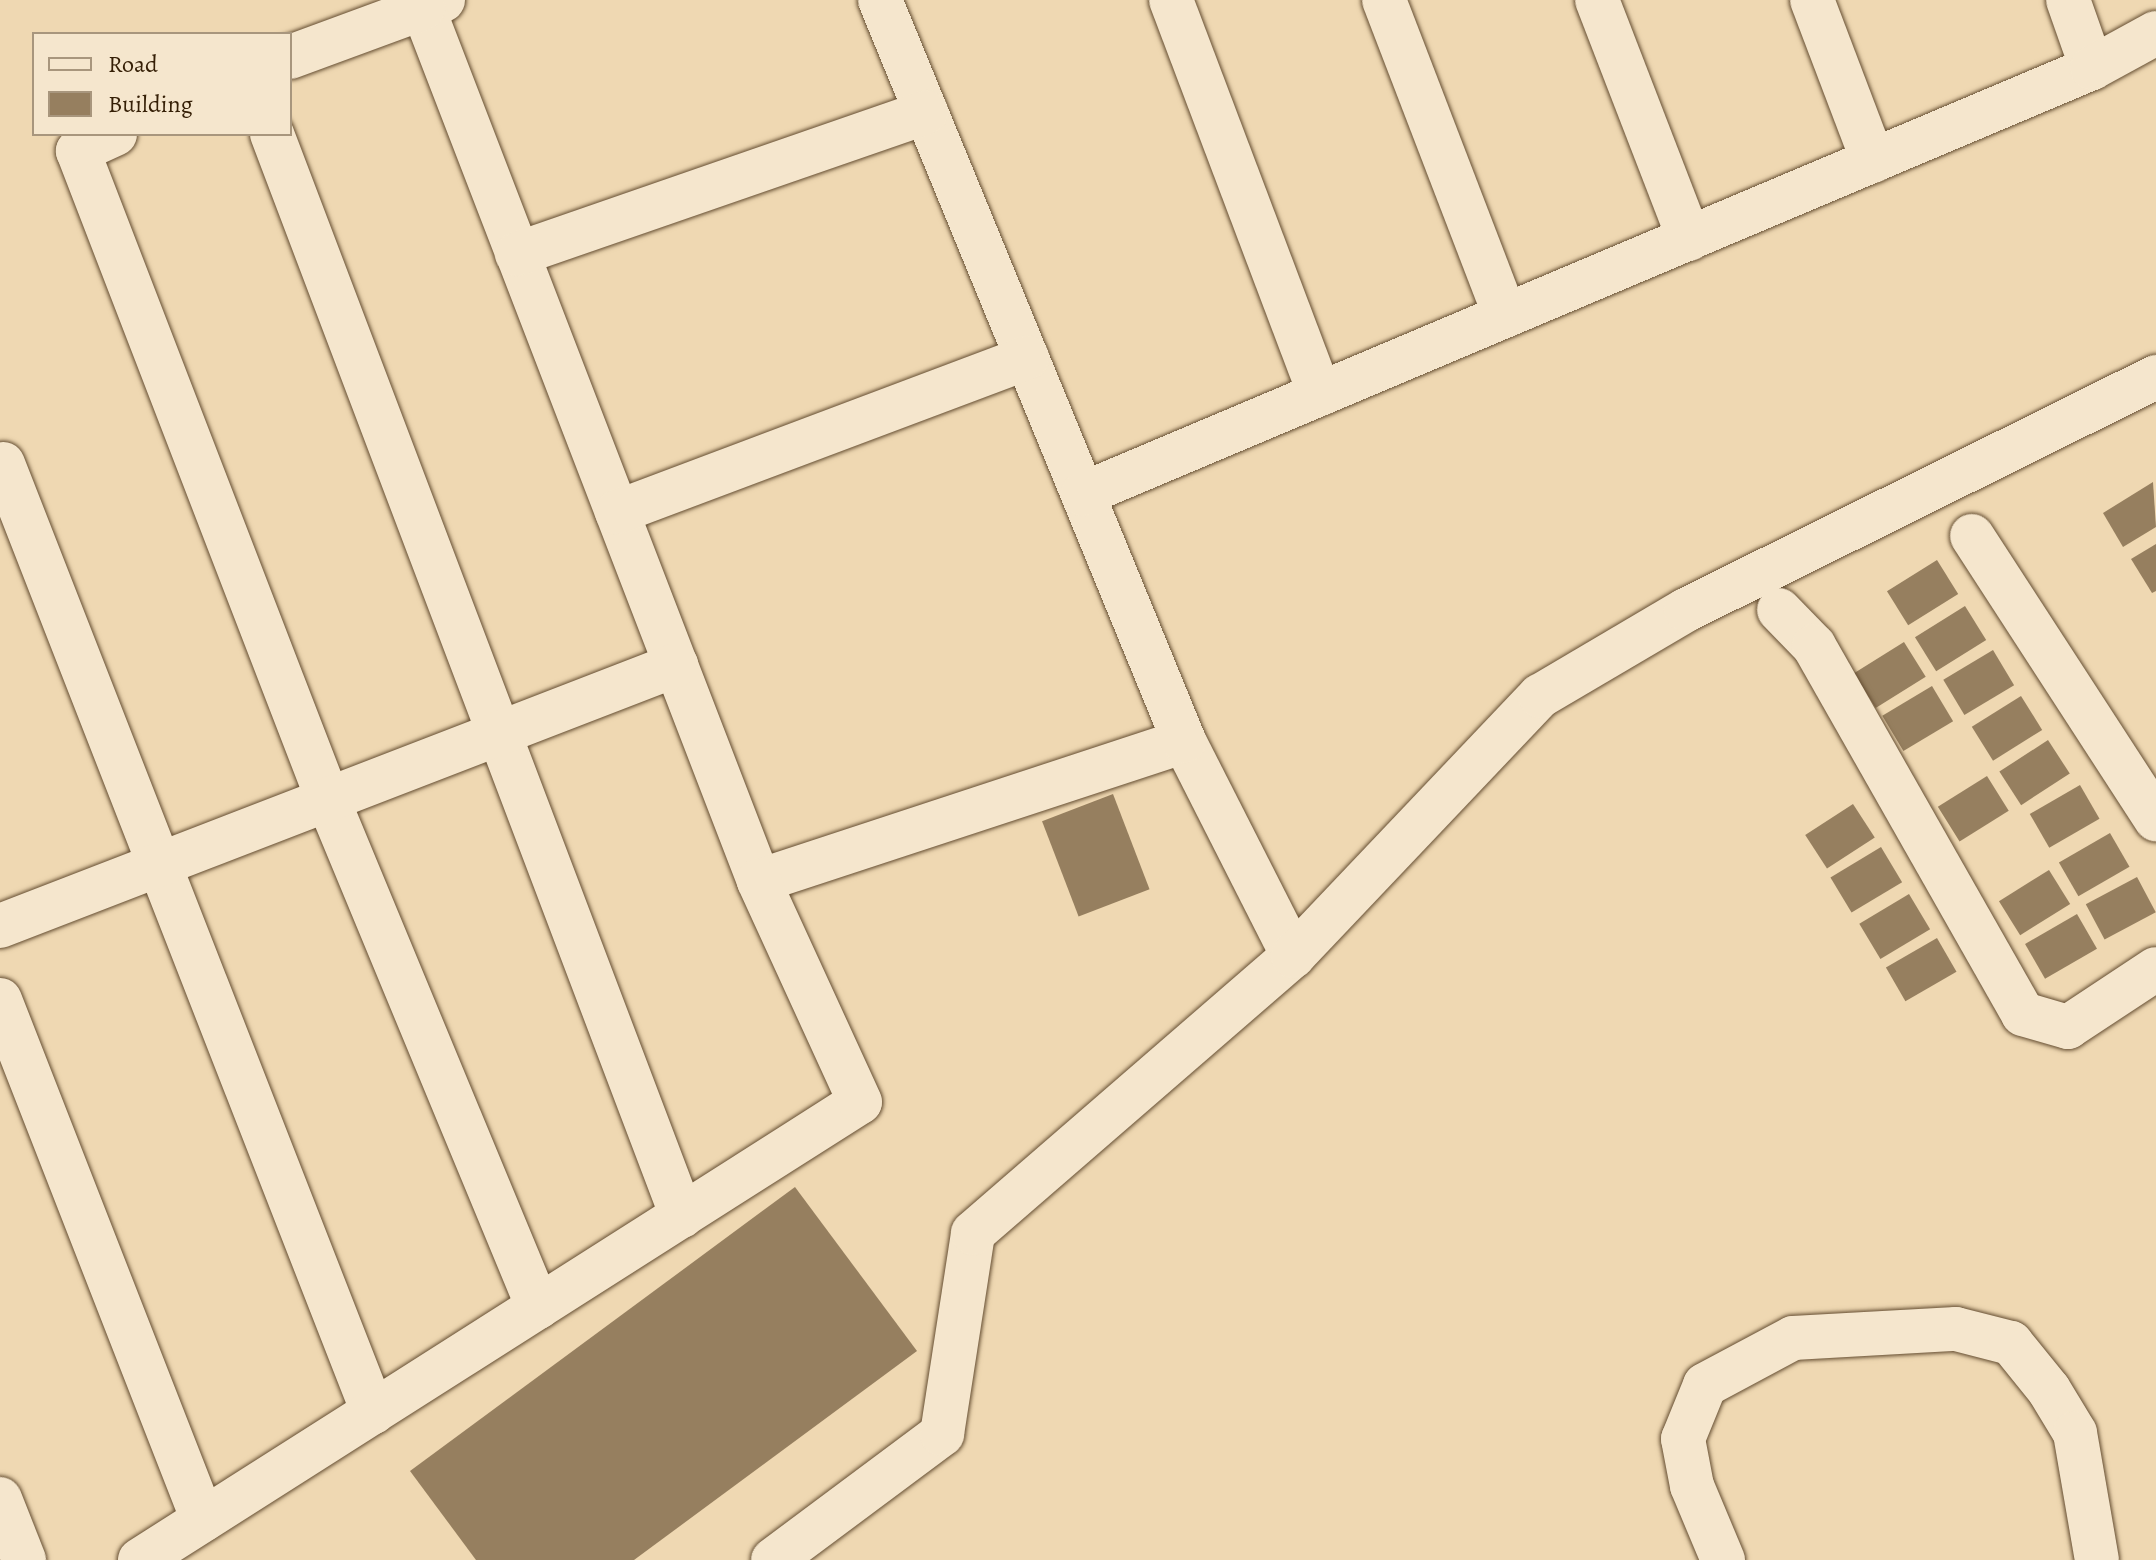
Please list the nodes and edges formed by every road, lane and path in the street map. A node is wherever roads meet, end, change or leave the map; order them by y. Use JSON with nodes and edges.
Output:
{"nodes":[{"id":1,"x":880,"y":0,"type":"edge"},
{"id":2,"x":1171,"y":0,"type":"edge"},
{"id":3,"x":1384,"y":0,"type":"edge"},
{"id":4,"x":1597,"y":0,"type":"edge"},
{"id":5,"x":1812,"y":0,"type":"edge"},
{"id":6,"x":2068,"y":0,"type":"edge"},
{"id":7,"x":433,"y":4,"type":"edge"},
{"id":8,"x":2156,"y":33,"type":"edge"},
{"id":9,"x":292,"y":56,"type":"edge"},
{"id":10,"x":2092,"y":68,"type":"junction"},
{"id":11,"x":926,"y":112,"type":"junction"},
{"id":12,"x":111,"y":136,"type":"edge"},
{"id":13,"x":273,"y":136,"type":"edge"},
{"id":14,"x":1873,"y":161,"type":"junction"},
{"id":15,"x":1689,"y":239,"type":"junction"},
{"id":16,"x":517,"y":254,"type":"junction"},
{"id":17,"x":1505,"y":316,"type":"junction"},
{"id":18,"x":1027,"y":358,"type":"junction"},
{"id":19,"x":2156,"y":377,"type":"edge"},
{"id":20,"x":1320,"y":394,"type":"junction"},
{"id":21,"x":3,"y":464,"type":"dead end"},
{"id":22,"x":1083,"y":494,"type":"junction"},
{"id":23,"x":617,"y":512,"type":"junction"},
{"id":24,"x":1972,"y":536,"type":"dead end"},
{"id":25,"x":1779,"y":610,"type":"dead end"},
{"id":26,"x":676,"y":665,"type":"junction"},
{"id":27,"x":502,"y":732,"type":"junction"},
{"id":28,"x":1184,"y":741,"type":"junction"},
{"id":29,"x":328,"y":800,"type":"junction"},
{"id":30,"x":2156,"y":819,"type":"edge"},
{"id":31,"x":160,"y":864,"type":"junction"},
{"id":32,"x":759,"y":881,"type":"junction"},
{"id":33,"x":0,"y":926,"type":"edge"},
{"id":34,"x":1293,"y":956,"type":"junction"},
{"id":35,"x":2156,"y":969,"type":"edge"},
{"id":36,"x":0,"y":1000,"type":"edge"},
{"id":37,"x":682,"y":1216,"type":"junction"},
{"id":38,"x":538,"y":1307,"type":"junction"},
{"id":39,"x":373,"y":1412,"type":"junction"},
{"id":40,"x":0,"y":1499,"type":"edge"},
{"id":41,"x":203,"y":1520,"type":"junction"},
{"id":42,"x":24,"y":1560,"type":"edge"},
{"id":43,"x":140,"y":1560,"type":"edge"},
{"id":44,"x":773,"y":1560,"type":"edge"},
{"id":45,"x":1723,"y":1560,"type":"edge"},
{"id":46,"x":2097,"y":1560,"type":"edge"}],
"edges":[{"from":1,"to":11,"type":"street"},
{"from":2,"to":20,"type":"street"},
{"from":3,"to":17,"type":"street"},
{"from":4,"to":15,"type":"street"},
{"from":5,"to":14,"type":"street"},
{"from":6,"to":10,"type":"street"},
{"from":7,"to":9,"type":"street"},
{"from":7,"to":16,"type":"street"},
{"from":8,"to":10,"type":"street"},
{"from":10,"to":14,"type":"street"},
{"from":11,"to":16,"type":"street"},
{"from":11,"to":18,"type":"street"},
{"from":12,"to":29,"type":"street"},
{"from":13,"to":27,"type":"street"},
{"from":14,"to":15,"type":"street"},
{"from":15,"to":17,"type":"street"},
{"from":16,"to":23,"type":"street"},
{"from":17,"to":20,"type":"street"},
{"from":18,"to":22,"type":"street"},
{"from":18,"to":23,"type":"street"},
{"from":19,"to":34,"type":"street"},
{"from":20,"to":22,"type":"street"},
{"from":21,"to":31,"type":"street"},
{"from":22,"to":28,"type":"street"},
{"from":23,"to":26,"type":"street"},
{"from":24,"to":30,"type":"street"},
{"from":25,"to":35,"type":"street"},
{"from":26,"to":27,"type":"street"},
{"from":26,"to":32,"type":"street"},
{"from":27,"to":29,"type":"street"},
{"from":27,"to":37,"type":"street"},
{"from":28,"to":32,"type":"street"},
{"from":28,"to":34,"type":"street"},
{"from":29,"to":31,"type":"street"},
{"from":29,"to":38,"type":"street"},
{"from":31,"to":33,"type":"street"},
{"from":31,"to":39,"type":"street"},
{"from":32,"to":37,"type":"street"},
{"from":34,"to":44,"type":"street"},
{"from":36,"to":41,"type":"street"},
{"from":37,"to":38,"type":"street"},
{"from":38,"to":39,"type":"street"},
{"from":39,"to":41,"type":"street"},
{"from":40,"to":42,"type":"street"},
{"from":41,"to":43,"type":"street"},
{"from":45,"to":46,"type":"street"}]}
